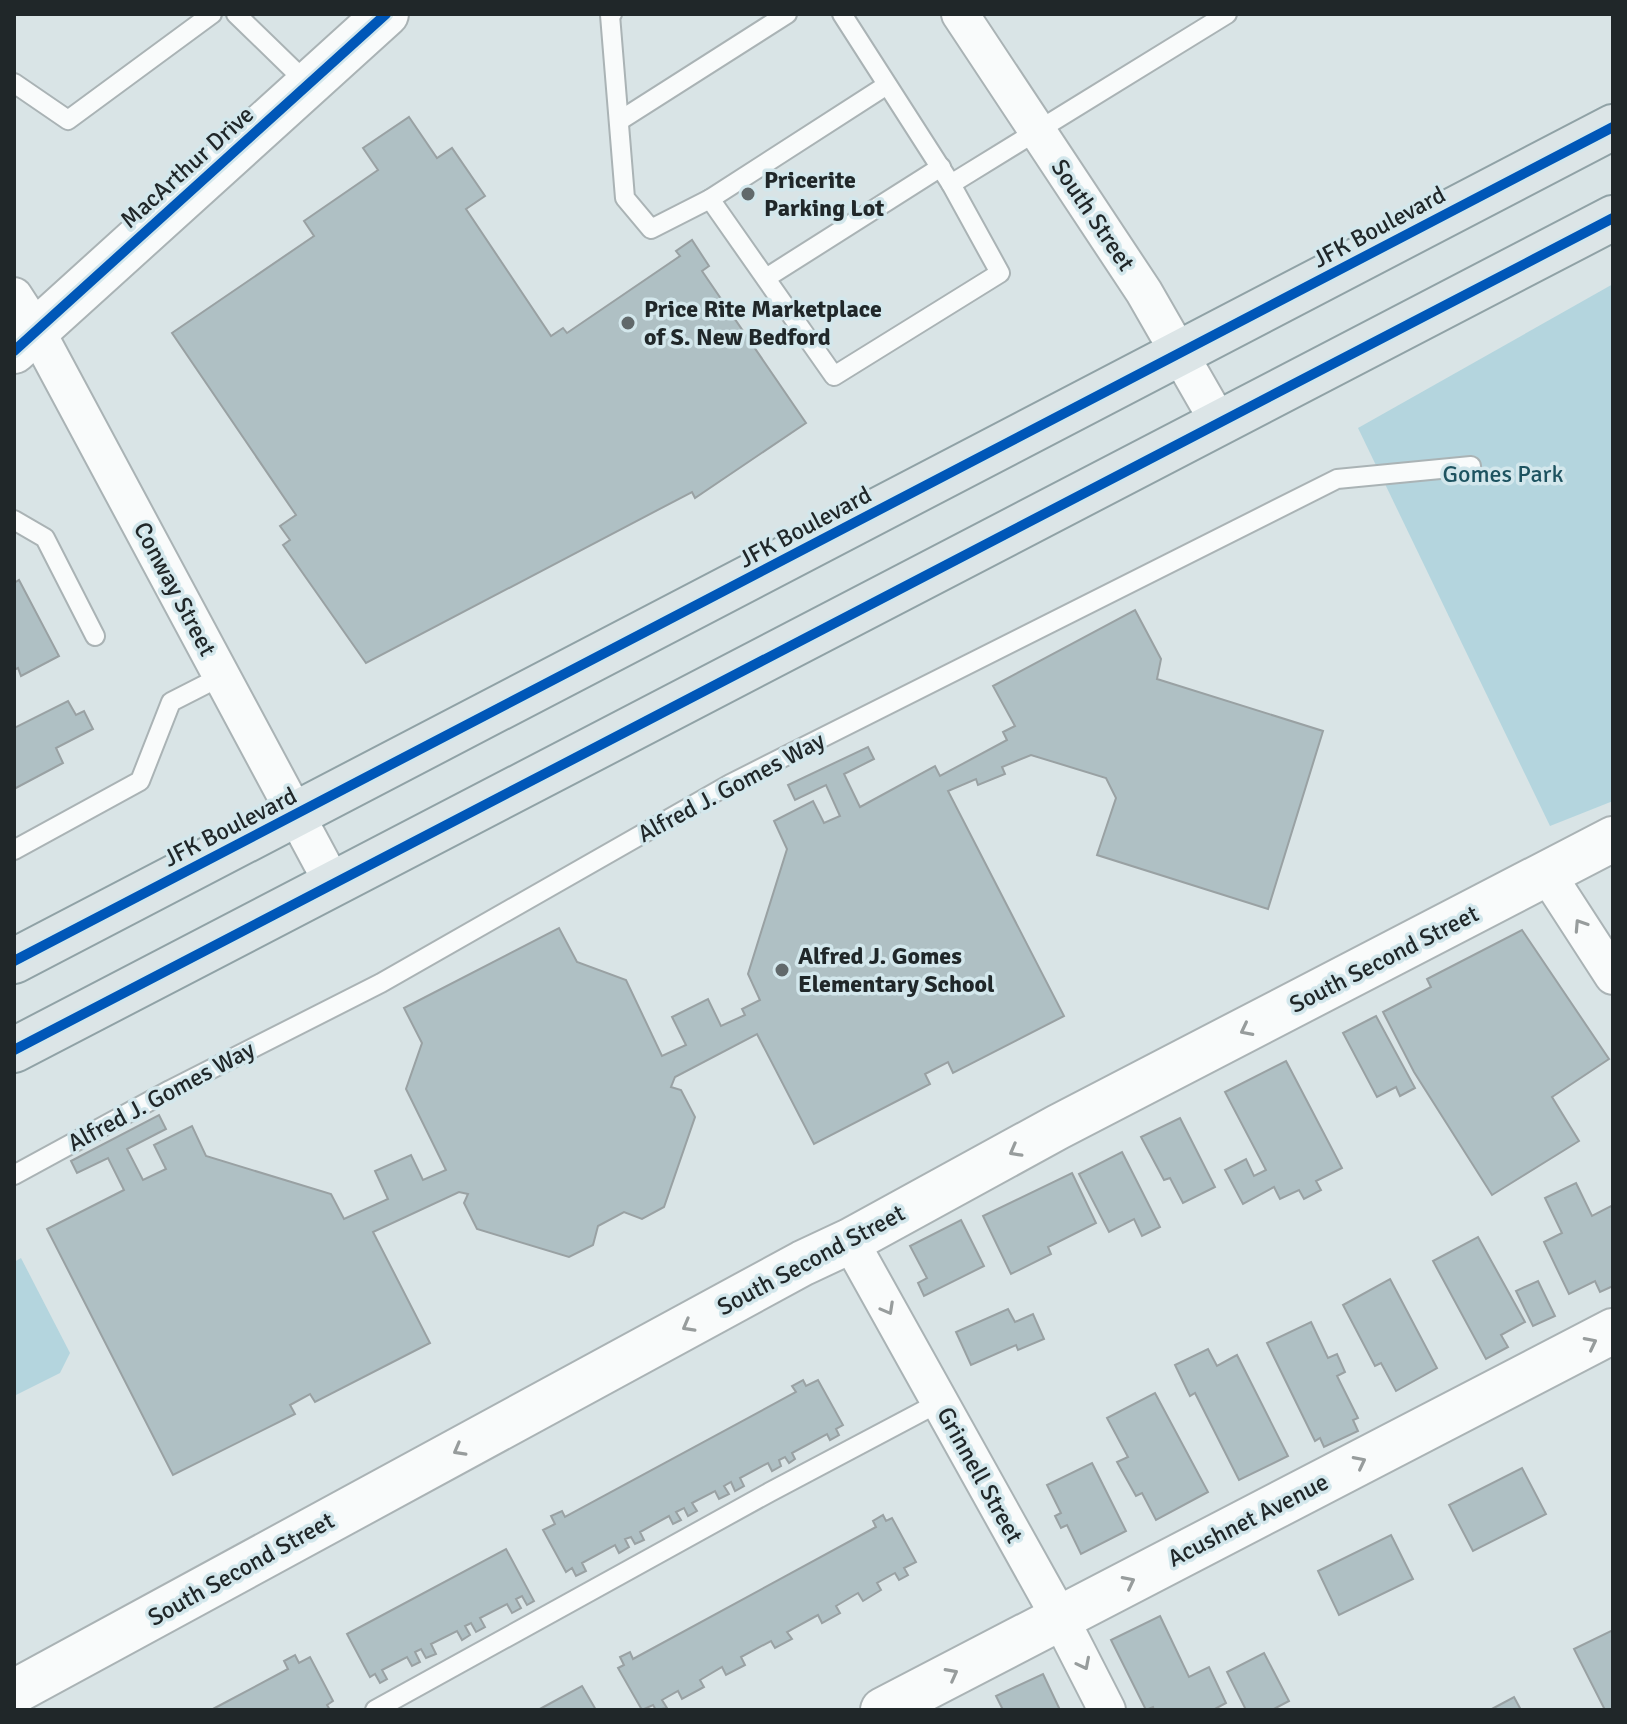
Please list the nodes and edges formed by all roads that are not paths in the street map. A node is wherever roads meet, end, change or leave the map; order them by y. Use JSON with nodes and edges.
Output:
{"nodes":[{"id":1,"x":212,"y":14,"type":"edge"},
{"id":2,"x":236,"y":14,"type":"edge"},
{"id":3,"x":386,"y":14,"type":"edge"},
{"id":4,"x":612,"y":14,"type":"edge"},
{"id":5,"x":787,"y":14,"type":"edge"},
{"id":6,"x":842,"y":14,"type":"edge"},
{"id":7,"x":960,"y":14,"type":"edge"},
{"id":8,"x":1227,"y":14,"type":"edge"},
{"id":9,"x":14,"y":83,"type":"edge"},
{"id":10,"x":308,"y":84,"type":"junction"},
{"id":11,"x":887,"y":85,"type":"junction"},
{"id":12,"x":619,"y":121,"type":"junction"},
{"id":13,"x":1613,"y":127,"type":"edge"},
{"id":14,"x":1037,"y":132,"type":"junction"},
{"id":15,"x":941,"y":167,"type":"junction"},
{"id":16,"x":951,"y":184,"type":"junction"},
{"id":17,"x":710,"y":199,"type":"junction"},
{"id":18,"x":1613,"y":218,"type":"edge"},
{"id":19,"x":766,"y":278,"type":"junction"},
{"id":20,"x":21,"y":326,"type":"edge"},
{"id":21,"x":1181,"y":354,"type":"junction"},
{"id":22,"x":1218,"y":421,"type":"junction"},
{"id":23,"x":1471,"y":466,"type":"dead end"},
{"id":24,"x":14,"y":520,"type":"edge"},
{"id":25,"x":95,"y":636,"type":"dead end"},
{"id":26,"x":222,"y":676,"type":"junction"},
{"id":27,"x":297,"y":815,"type":"junction"},
{"id":28,"x":1613,"y":839,"type":"edge"},
{"id":29,"x":14,"y":850,"type":"edge"},
{"id":30,"x":1547,"y":874,"type":"junction"},
{"id":31,"x":333,"y":884,"type":"junction"},
{"id":32,"x":14,"y":961,"type":"edge"},
{"id":33,"x":1613,"y":976,"type":"edge"},
{"id":34,"x":14,"y":1050,"type":"edge"},
{"id":35,"x":14,"y":1175,"type":"edge"},
{"id":36,"x":850,"y":1241,"type":"junction"},
{"id":37,"x":1613,"y":1331,"type":"edge"},
{"id":38,"x":940,"y":1402,"type":"junction"},
{"id":39,"x":1060,"y":1618,"type":"junction"},
{"id":40,"x":14,"y":1692,"type":"edge"},
{"id":41,"x":375,"y":1710,"type":"edge"},
{"id":42,"x":883,"y":1710,"type":"edge"},
{"id":43,"x":1107,"y":1710,"type":"edge"}],
"edges":[{"from":1,"to":9,"type":"lane"},
{"from":2,"to":10,"type":"lane"},
{"from":3,"to":10,"type":"street","name":"MacArthur Drive"},
{"from":4,"to":12,"type":"lane"},
{"from":5,"to":12,"type":"lane"},
{"from":6,"to":11,"type":"lane"},
{"from":7,"to":14,"type":"street","name":"South Street"},
{"from":8,"to":14,"type":"lane"},
{"from":10,"to":20,"type":"street","name":"MacArthur Drive"},
{"from":11,"to":15,"type":"lane"},
{"from":11,"to":17,"type":"lane"},
{"from":12,"to":17,"type":"lane"},
{"from":13,"to":21,"type":"main road","name":"JFK Boulevard"},
{"from":14,"to":16,"type":"lane"},
{"from":14,"to":21,"type":"street","name":"South Street"},
{"from":15,"to":16,"type":"lane"},
{"from":15,"to":19,"type":"lane"},
{"from":16,"to":19,"type":"lane"},
{"from":17,"to":19,"type":"lane"},
{"from":18,"to":22,"type":"main road"},
{"from":20,"to":26,"type":"street","name":"Conway Street"},
{"from":21,"to":22,"type":"street","name":"South Street"},
{"from":21,"to":27,"type":"main road","name":"JFK Boulevard"},
{"from":22,"to":31,"type":"main road"},
{"from":23,"to":35,"type":"lane","name":"Alfred J. Gomes Way"},
{"from":24,"to":25,"type":"lane"},
{"from":26,"to":27,"type":"street","name":"Conway Street"},
{"from":26,"to":29,"type":"lane"},
{"from":27,"to":31,"type":"street","name":"Conway Street"},
{"from":27,"to":32,"type":"main road","name":"JFK Boulevard"},
{"from":28,"to":30,"type":"street","name":"South Second Street"},
{"from":33,"to":30,"type":"street","one_way":true},
{"from":30,"to":36,"type":"street","name":"South Second Street","one_way":true},
{"from":31,"to":34,"type":"main road"},
{"from":36,"to":38,"type":"street","name":"Grinnell Street","one_way":true},
{"from":36,"to":40,"type":"street","name":"South Second Street","one_way":true},
{"from":39,"to":37,"type":"street","name":"Acushnet Avenue","one_way":true},
{"from":38,"to":39,"type":"street","name":"Grinnell Street"},
{"from":38,"to":41,"type":"lane"},
{"from":42,"to":39,"type":"street","name":"Acushnet Avenue","one_way":true},
{"from":39,"to":43,"type":"street","name":"Grinnell Street","one_way":true}]}
